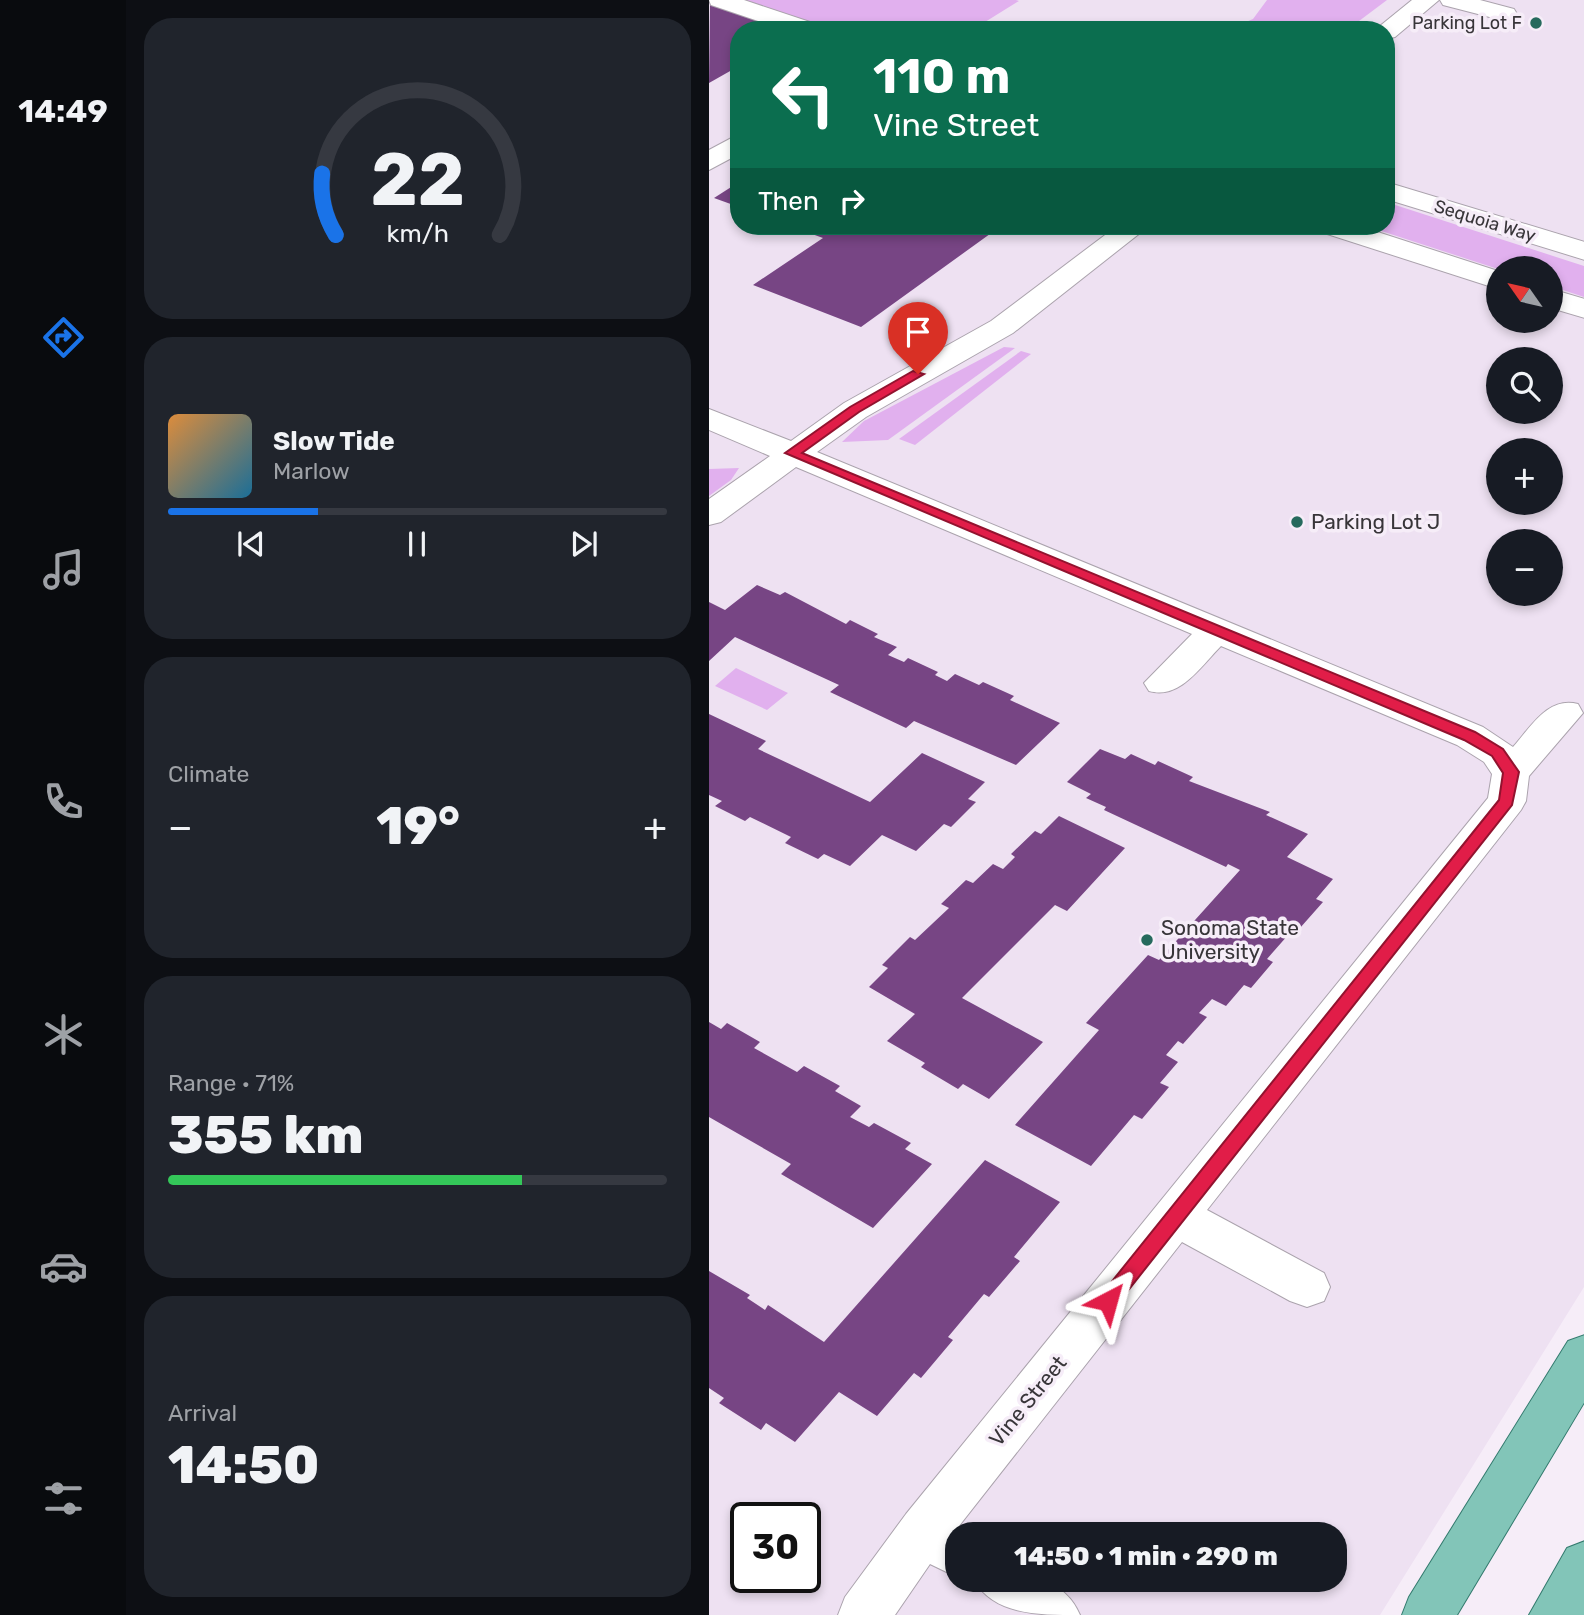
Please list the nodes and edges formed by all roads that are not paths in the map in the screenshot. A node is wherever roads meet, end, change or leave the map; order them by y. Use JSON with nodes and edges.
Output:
{"nodes":[{"id":1,"x":720,"y":0,"type":"edge"},
{"id":2,"x":1427,"y":0,"type":"edge"},
{"id":3,"x":1452,"y":0,"type":"edge"},
{"id":4,"x":1505,"y":14,"type":"dead end"},
{"id":5,"x":783,"y":21,"type":"edge"},
{"id":6,"x":1395,"y":25,"type":"edge"},
{"id":7,"x":730,"y":148,"type":"edge"},
{"id":8,"x":709,"y":162,"type":"edge"},
{"id":9,"x":1395,"y":193,"type":"edge"},
{"id":10,"x":1123,"y":235,"type":"edge"},
{"id":11,"x":1359,"y":235,"type":"edge"},
{"id":12,"x":1584,"y":252,"type":"edge"},
{"id":13,"x":1486,"y":276,"type":"edge"},
{"id":14,"x":1563,"y":302,"type":"edge"},
{"id":15,"x":1584,"y":309,"type":"edge"},
{"id":16,"x":709,"y":419,"type":"edge"},
{"id":17,"x":792,"y":453,"type":"junction"},
{"id":18,"x":709,"y":515,"type":"edge"},
{"id":19,"x":1217,"y":631,"type":"junction"},
{"id":20,"x":1162,"y":683,"type":"dead end"},
{"id":21,"x":1565,"y":713,"type":"dead end"},
{"id":22,"x":1511,"y":772,"type":"junction"},
{"id":23,"x":1176,"y":1216,"type":"junction"},
{"id":24,"x":1307,"y":1287,"type":"dead end"},
{"id":25,"x":1584,"y":1356,"type":"edge"},
{"id":26,"x":941,"y":1542,"type":"edge"},
{"id":27,"x":1584,"y":1565,"type":"edge"},
{"id":28,"x":1019,"y":1592,"type":"edge"},
{"id":29,"x":864,"y":1615,"type":"edge"},
{"id":30,"x":1054,"y":1615,"type":"edge"},
{"id":31,"x":1428,"y":1615,"type":"edge"},
{"id":32,"x":1555,"y":1615,"type":"edge"}],
"edges":[{"from":1,"to":5,"type":"street"},
{"from":2,"to":6,"type":"street"},
{"from":3,"to":4,"type":"street"},
{"from":7,"to":8,"type":"street"},
{"from":9,"to":12,"type":"street","name":"Sequoia Way"},
{"from":10,"to":17,"type":"street"},
{"from":11,"to":13,"type":"street"},
{"from":14,"to":15,"type":"street"},
{"from":16,"to":17,"type":"street"},
{"from":17,"to":18,"type":"street"},
{"from":17,"to":19,"type":"street"},
{"from":19,"to":20,"type":"street"},
{"from":19,"to":22,"type":"street"},
{"from":21,"to":22,"type":"street"},
{"from":22,"to":23,"type":"street","name":"Vine Street"},
{"from":23,"to":24,"type":"street"},
{"from":23,"to":26,"type":"street","name":"Vine Street"},
{"from":25,"to":31,"type":"main road"},
{"from":26,"to":29,"type":"street","name":"Vine Street"},
{"from":27,"to":32,"type":"main road"},
{"from":28,"to":30,"type":"street"}]}
